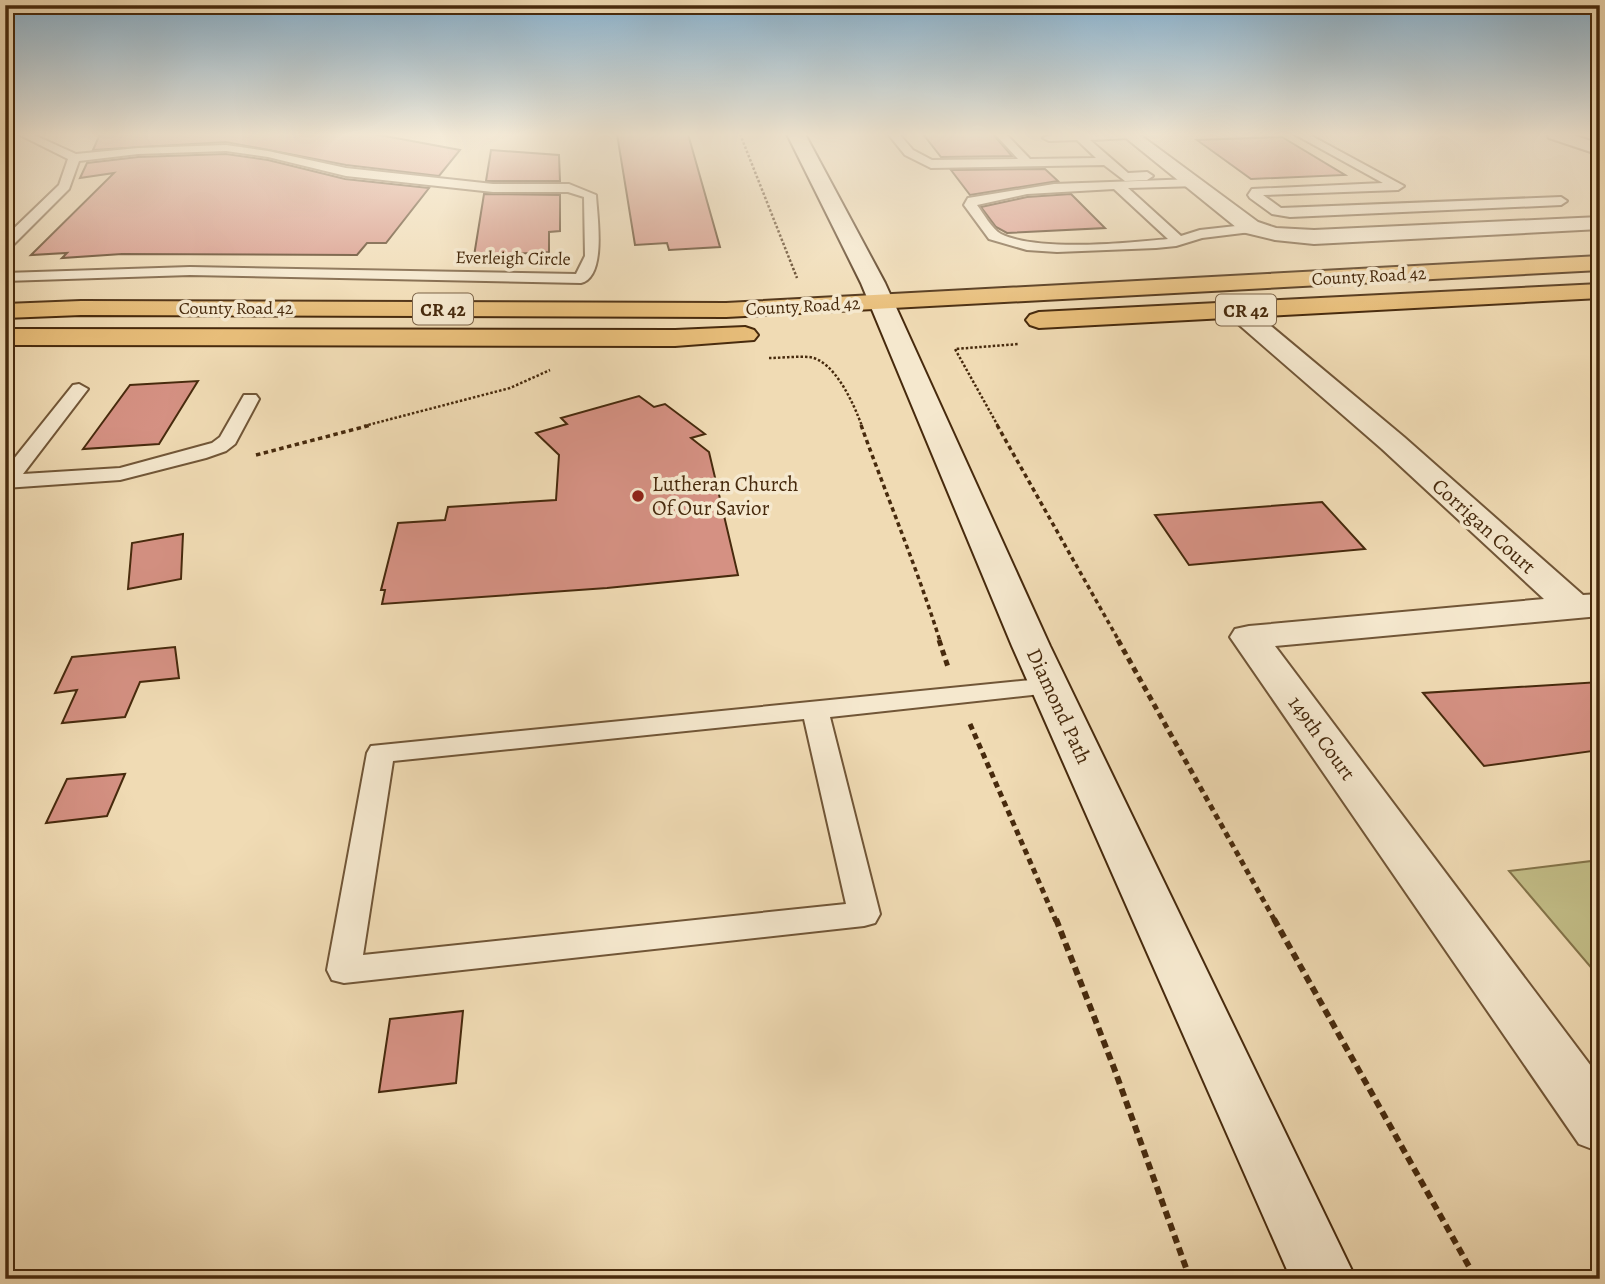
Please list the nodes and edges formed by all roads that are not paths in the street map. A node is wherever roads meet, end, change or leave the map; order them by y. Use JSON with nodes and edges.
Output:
{"nodes":[{"id":1,"x":57,"y":194,"type":"edge"},
{"id":2,"x":587,"y":194,"type":"edge"},
{"id":3,"x":826,"y":194,"type":"edge"},
{"id":4,"x":1003,"y":194,"type":"edge"},
{"id":5,"x":1127,"y":194,"type":"edge"},
{"id":6,"x":1208,"y":194,"type":"edge"},
{"id":7,"x":1255,"y":194,"type":"edge"},
{"id":8,"x":1411,"y":194,"type":"edge"},
{"id":9,"x":1561,"y":201,"type":"dead end"},
{"id":10,"x":1434,"y":207,"type":"junction"},
{"id":11,"x":1600,"y":223,"type":"edge"},
{"id":12,"x":1254,"y":228,"type":"junction"},
{"id":13,"x":1471,"y":229,"type":"junction"},
{"id":14,"x":1179,"y":241,"type":"junction"},
{"id":15,"x":5,"y":245,"type":"edge"},
{"id":16,"x":1600,"y":263,"type":"edge"},
{"id":17,"x":5,"y":276,"type":"edge"},
{"id":18,"x":1600,"y":291,"type":"edge"},
{"id":19,"x":5,"y":311,"type":"edge"},
{"id":20,"x":1237,"y":311,"type":"junction"},
{"id":21,"x":889,"y":321,"type":"junction"},
{"id":22,"x":1020,"y":321,"type":"dead end"},
{"id":23,"x":768,"y":333,"type":"dead end"},
{"id":24,"x":5,"y":337,"type":"edge"},
{"id":25,"x":79,"y":389,"type":"dead end"},
{"id":26,"x":250,"y":400,"type":"dead end"},
{"id":27,"x":5,"y":481,"type":"edge"},
{"id":28,"x":1587,"y":607,"type":"edge"},
{"id":29,"x":1050,"y":686,"type":"junction"},
{"id":30,"x":815,"y":709,"type":"junction"},
{"id":31,"x":1600,"y":1125,"type":"edge"},
{"id":32,"x":1324,"y":1279,"type":"edge"}],
"edges":[{"from":1,"to":15,"type":"lane"},
{"from":2,"to":17,"type":"lane","name":"Everleigh Circle"},
{"from":3,"to":21,"type":"street","name":"Diamond Path"},
{"from":4,"to":14,"type":"lane"},
{"from":5,"to":14,"type":"lane"},
{"from":6,"to":12,"type":"street"},
{"from":7,"to":10,"type":"lane"},
{"from":8,"to":10,"type":"lane"},
{"from":9,"to":10,"type":"lane"},
{"from":10,"to":13,"type":"lane"},
{"from":11,"to":13,"type":"street"},
{"from":12,"to":13,"type":"street"},
{"from":12,"to":14,"type":"lane"},
{"from":16,"to":21,"type":"highway","name":"County Road 42","number":"CR 42"},
{"from":18,"to":20,"type":"highway","name":"County Road 42","number":"CR 42"},
{"from":19,"to":21,"type":"highway","name":"County Road 42","number":"CR 42"},
{"from":20,"to":22,"type":"highway","name":"County Road 42","number":"CR 42"},
{"from":20,"to":28,"type":"street","name":"Corrigan Court"},
{"from":21,"to":29,"type":"street","name":"Diamond Path"},
{"from":23,"to":24,"type":"highway","name":"County Road 42","number":"CR 42"},
{"from":25,"to":27,"type":"lane"},
{"from":26,"to":27,"type":"lane"},
{"from":28,"to":31,"type":"street","name":"149th Court"},
{"from":29,"to":30,"type":"lane"},
{"from":29,"to":32,"type":"street","name":"Diamond Path"},
{"from":30,"to":30,"type":"lane"}]}
